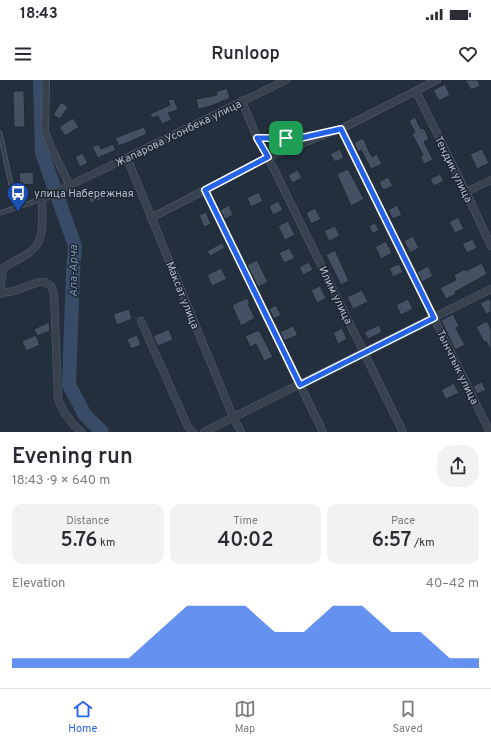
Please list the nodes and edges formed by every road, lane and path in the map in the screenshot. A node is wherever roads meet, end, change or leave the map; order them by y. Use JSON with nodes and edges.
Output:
{"nodes":[{"id":1,"x":46,"y":80,"type":"edge"},
{"id":2,"x":286,"y":80,"type":"edge"},
{"id":3,"x":437,"y":80,"type":"edge"},
{"id":4,"x":416,"y":91,"type":"junction"},
{"id":5,"x":242,"y":101,"type":"junction"},
{"id":6,"x":341,"y":129,"type":"junction"},
{"id":7,"x":0,"y":133,"type":"edge"},
{"id":8,"x":328,"y":133,"type":"junction"},
{"id":9,"x":257,"y":138,"type":"junction"},
{"id":10,"x":268,"y":157,"type":"junction"},
{"id":11,"x":127,"y":158,"type":"junction"},
{"id":12,"x":491,"y":180,"type":"edge"},
{"id":13,"x":70,"y":186,"type":"junction"},
{"id":14,"x":205,"y":190,"type":"junction"},
{"id":15,"x":466,"y":192,"type":"junction"},
{"id":16,"x":42,"y":200,"type":"junction"},
{"id":17,"x":16,"y":208,"type":"junction"},
{"id":18,"x":0,"y":212,"type":"edge"},
{"id":19,"x":151,"y":218,"type":"junction"},
{"id":20,"x":489,"y":237,"type":"edge"},
{"id":21,"x":491,"y":246,"type":"edge"},
{"id":22,"x":2,"y":268,"type":"edge"},
{"id":23,"x":491,"y":289,"type":"edge"},
{"id":24,"x":0,"y":293,"type":"edge"},
{"id":25,"x":434,"y":318,"type":"junction"},
{"id":26,"x":141,"y":321,"type":"dead end"},
{"id":27,"x":364,"y":352,"type":"junction"},
{"id":28,"x":300,"y":385,"type":"junction"},
{"id":29,"x":233,"y":417,"type":"junction"},
{"id":30,"x":81,"y":432,"type":"edge"},
{"id":31,"x":193,"y":432,"type":"edge"},
{"id":32,"x":204,"y":432,"type":"edge"},
{"id":33,"x":240,"y":432,"type":"edge"},
{"id":34,"x":323,"y":432,"type":"edge"},
{"id":35,"x":403,"y":432,"type":"edge"},
{"id":36,"x":490,"y":432,"type":"edge"}],
"edges":[{"from":1,"to":13,"type":"street"},
{"from":2,"to":5,"type":"street","name":"Жапарова Усонбека улица"},
{"from":3,"to":4,"type":"street"},
{"from":4,"to":6,"type":"street"},
{"from":4,"to":15,"type":"street","name":"Тендик улица"},
{"from":5,"to":9,"type":"street","name":"Илим улица"},
{"from":5,"to":11,"type":"street","name":"Жапарова Усонбека улица"},
{"from":6,"to":8,"type":"street"},
{"from":6,"to":25,"type":"street","name":"Тынчтык улица"},
{"from":7,"to":17,"type":"lane"},
{"from":8,"to":9,"type":"street"},
{"from":8,"to":10,"type":"street"},
{"from":9,"to":10,"type":"street","name":"Илим улица"},
{"from":10,"to":14,"type":"street"},
{"from":10,"to":27,"type":"street","name":"Илим улица"},
{"from":11,"to":13,"type":"street","name":"Жапарова Усонбека улица"},
{"from":11,"to":19,"type":"street","name":"Максат улица"},
{"from":12,"to":15,"type":"street"},
{"from":13,"to":16,"type":"street","name":"Жапарова Усонбека улица"},
{"from":14,"to":19,"type":"street"},
{"from":14,"to":28,"type":"street"},
{"from":15,"to":20,"type":"street","name":"Тендик улица"},
{"from":16,"to":17,"type":"lane"},
{"from":16,"to":22,"type":"street"},
{"from":17,"to":18,"type":"lane"},
{"from":19,"to":29,"type":"street","name":"Максат улица"},
{"from":20,"to":21,"type":"street","name":"Тендик улица"},
{"from":22,"to":24,"type":"street"},
{"from":23,"to":25,"type":"street"},
{"from":24,"to":30,"type":"street"},
{"from":25,"to":27,"type":"street"},
{"from":25,"to":36,"type":"street","name":"Тынчтык улица"},
{"from":26,"to":31,"type":"street"},
{"from":27,"to":28,"type":"street"},
{"from":27,"to":35,"type":"street","name":"Илим улица"},
{"from":28,"to":29,"type":"street"},
{"from":28,"to":34,"type":"street"},
{"from":29,"to":32,"type":"street"},
{"from":29,"to":33,"type":"street","name":"Максат улица"}]}
